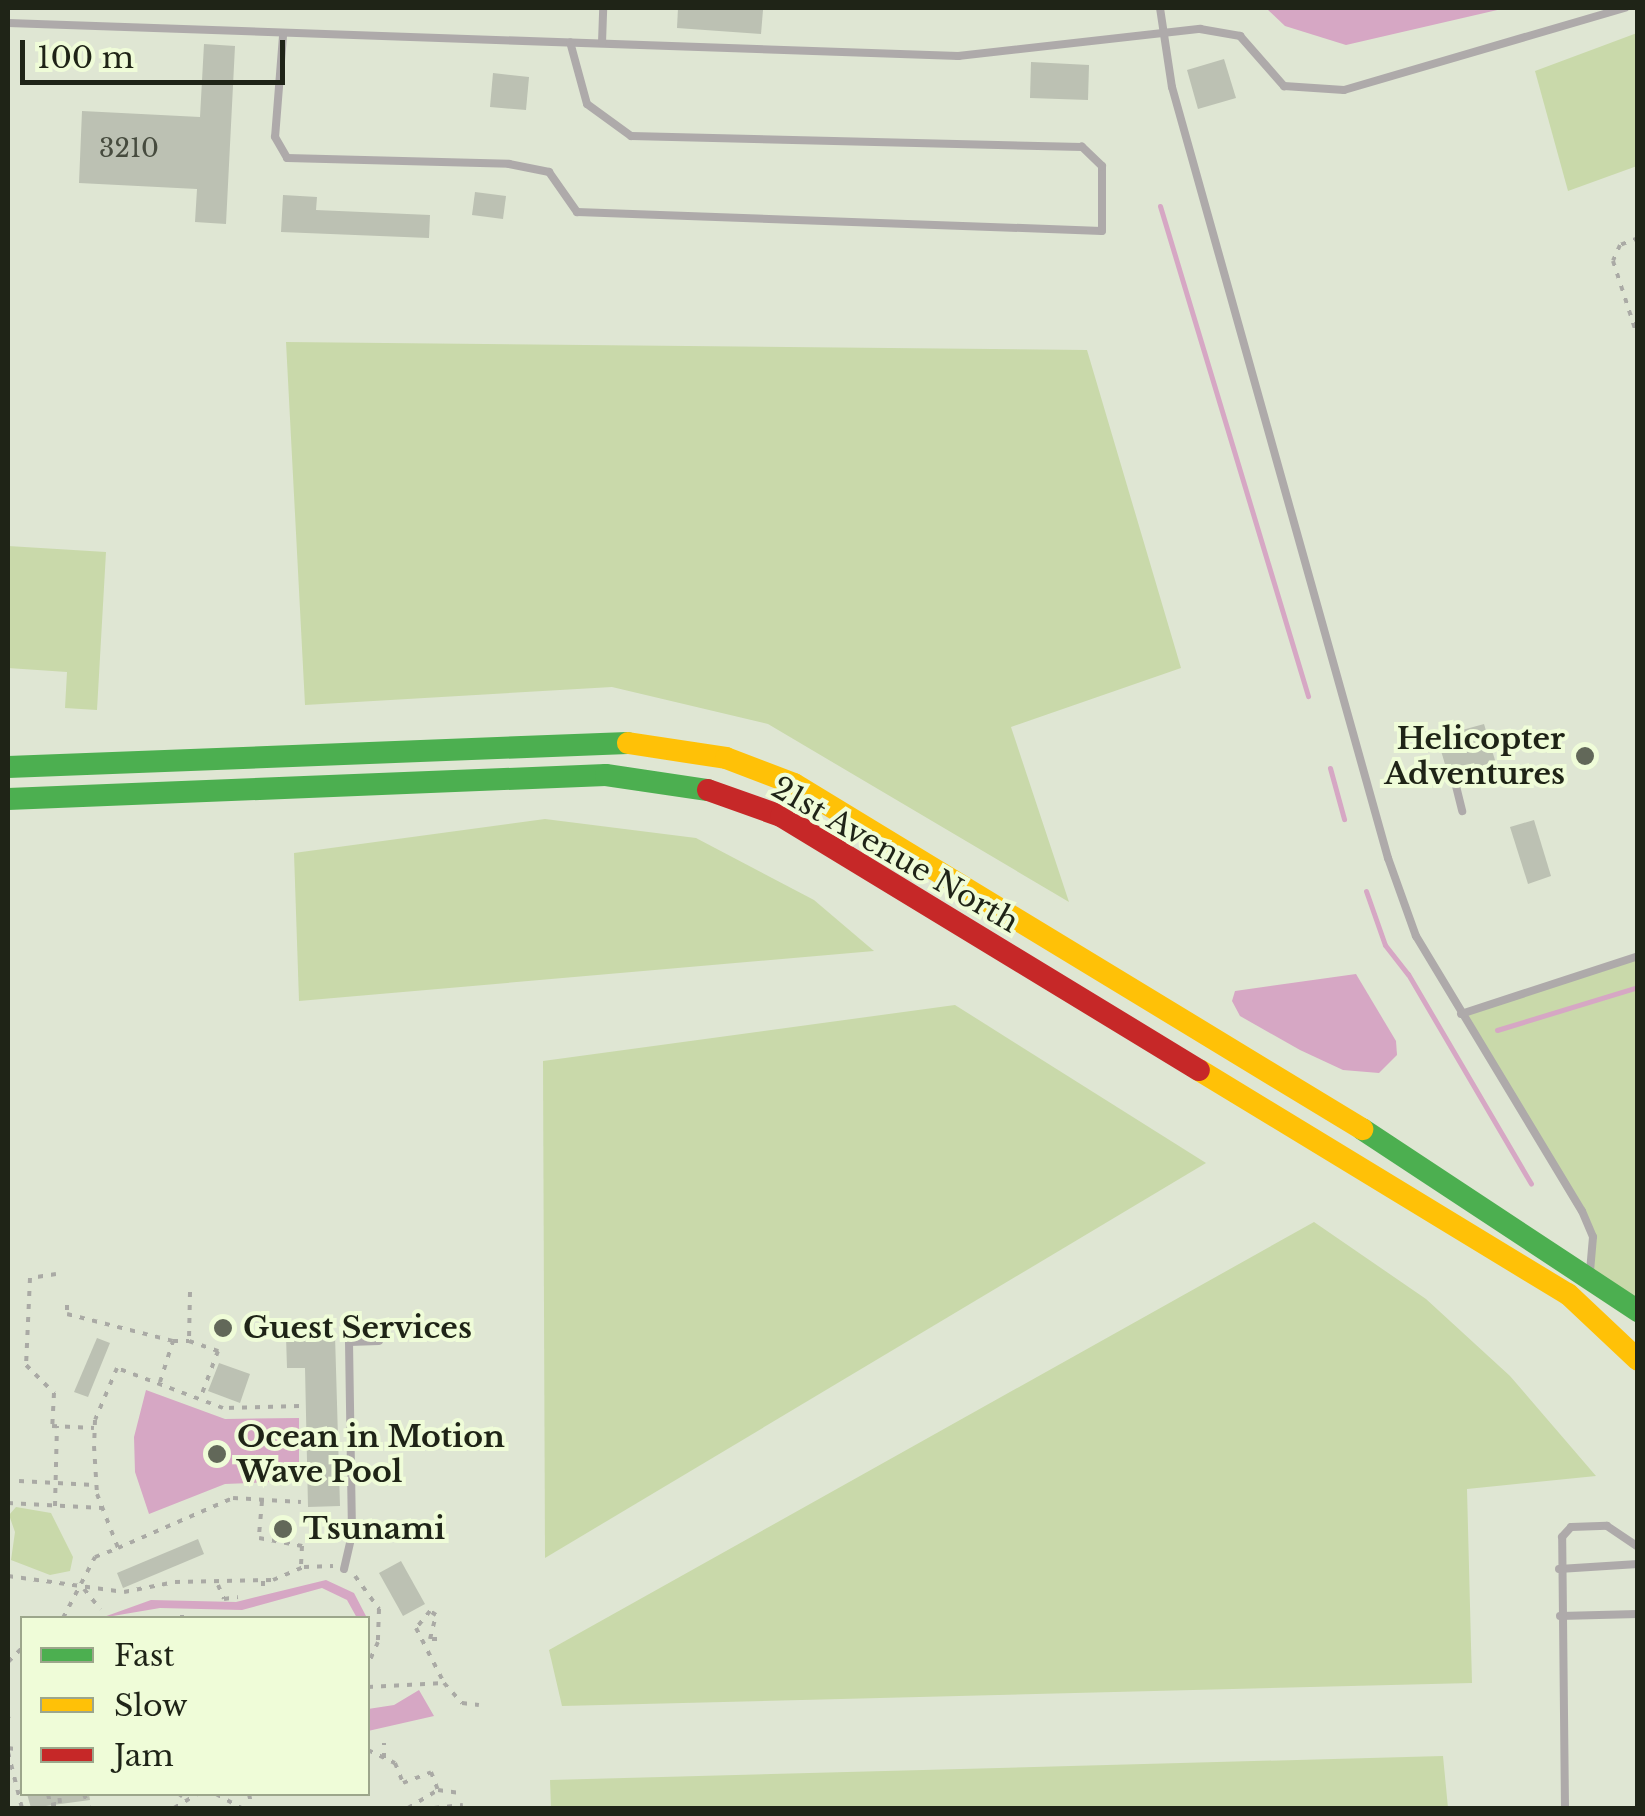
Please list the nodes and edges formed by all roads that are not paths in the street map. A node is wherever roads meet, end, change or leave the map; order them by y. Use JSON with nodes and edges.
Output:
{"nodes":[{"id":1,"x":603,"y":8,"type":"edge"},
{"id":2,"x":1160,"y":8,"type":"edge"},
{"id":3,"x":1626,"y":8,"type":"edge"},
{"id":4,"x":8,"y":24,"type":"edge"},
{"id":5,"x":1167,"y":34,"type":"junction"},
{"id":6,"x":283,"y":36,"type":"junction"},
{"id":7,"x":570,"y":42,"type":"junction"},
{"id":8,"x":602,"y":43,"type":"junction"},
{"id":9,"x":8,"y":767,"type":"edge"},
{"id":10,"x":1455,"y":782,"type":"dead end"},
{"id":11,"x":8,"y":799,"type":"edge"},
{"id":12,"x":1462,"y":811,"type":"dead end"},
{"id":13,"x":1638,"y":956,"type":"edge"},
{"id":14,"x":1461,"y":1014,"type":"junction"},
{"id":15,"x":1590,"y":1274,"type":"junction"},
{"id":16,"x":1638,"y":1311,"type":"edge"},
{"id":17,"x":379,"y":1341,"type":"dead end"},
{"id":18,"x":1638,"y":1360,"type":"edge"},
{"id":19,"x":1638,"y":1548,"type":"edge"},
{"id":20,"x":1638,"y":1564,"type":"edge"},
{"id":21,"x":344,"y":1569,"type":"road end"},
{"id":22,"x":1559,"y":1569,"type":"junction"},
{"id":23,"x":1638,"y":1614,"type":"edge"},
{"id":24,"x":1560,"y":1616,"type":"junction"},
{"id":25,"x":1565,"y":1808,"type":"edge"}],
"edges":[{"from":1,"to":8,"type":"lane"},
{"from":2,"to":5,"type":"lane"},
{"from":3,"to":5,"type":"lane"},
{"from":4,"to":6,"type":"lane"},
{"from":5,"to":8,"type":"lane"},
{"from":5,"to":14,"type":"lane"},
{"from":6,"to":7,"type":"lane"},
{"from":6,"to":7,"type":"lane"},
{"from":7,"to":8,"type":"lane"},
{"from":9,"to":15,"type":"street","name":"21st Avenue North"},
{"from":10,"to":12,"type":"lane"},
{"from":11,"to":18,"type":"street","name":"21st Avenue North"},
{"from":13,"to":14,"type":"lane"},
{"from":14,"to":15,"type":"lane"},
{"from":15,"to":16,"type":"street","name":"21st Avenue North"},
{"from":17,"to":21,"type":"lane"},
{"from":19,"to":22,"type":"lane"},
{"from":20,"to":22,"type":"lane"},
{"from":22,"to":24,"type":"lane"},
{"from":23,"to":24,"type":"lane"},
{"from":24,"to":25,"type":"lane"}]}
